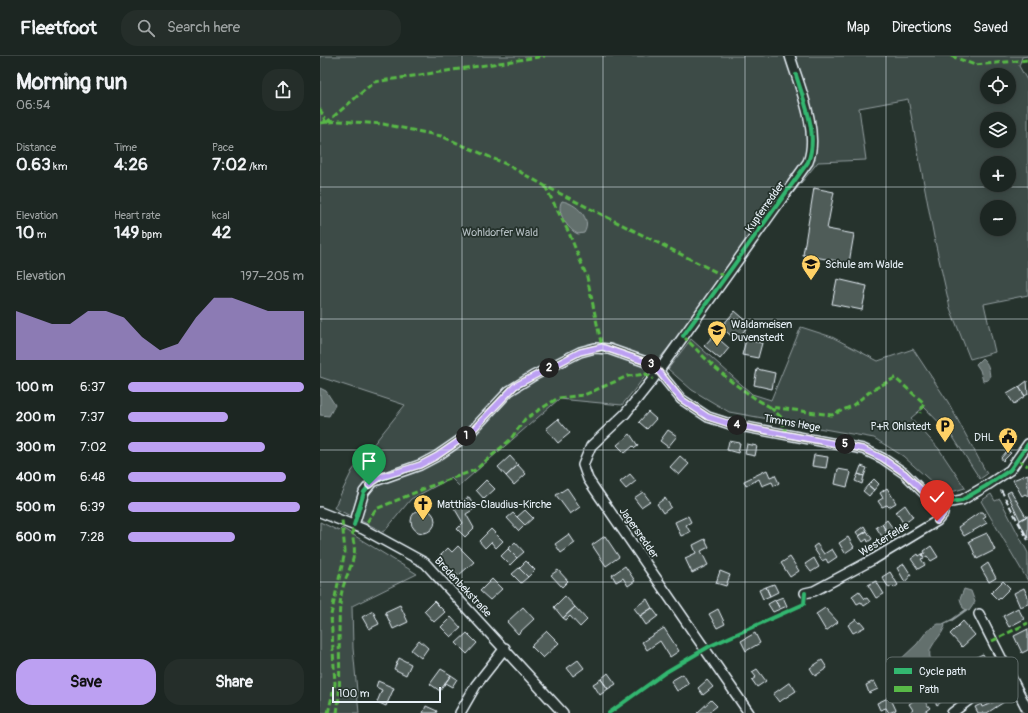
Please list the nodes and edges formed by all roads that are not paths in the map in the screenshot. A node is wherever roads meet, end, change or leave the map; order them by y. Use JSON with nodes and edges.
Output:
{"nodes":[{"id":1,"x":790,"y":56,"type":"edge"},
{"id":2,"x":659,"y":371,"type":"junction"},
{"id":3,"x":1028,"y":444,"type":"edge"},
{"id":4,"x":945,"y":502,"type":"junction"},
{"id":5,"x":320,"y":512,"type":"edge"},
{"id":6,"x":354,"y":525,"type":"junction"},
{"id":7,"x":805,"y":593,"type":"dead end"},
{"id":8,"x":979,"y":614,"type":"dead end"},
{"id":9,"x":505,"y":648,"type":"junction"},
{"id":10,"x":1000,"y":657,"type":"edge"},
{"id":11,"x":1018,"y":692,"type":"edge"},
{"id":12,"x":965,"y":703,"type":"edge"},
{"id":13,"x":1028,"y":711,"type":"edge"},
{"id":14,"x":460,"y":713,"type":"edge"},
{"id":15,"x":563,"y":713,"type":"edge"},
{"id":16,"x":749,"y":713,"type":"edge"},
{"id":17,"x":952,"y":713,"type":"edge"}],
"edges":[{"from":1,"to":2,"type":"street","name":"Kupferredder"},
{"from":2,"to":4,"type":"street","name":"Timms Hege"},
{"from":2,"to":6,"type":"street","name":"Timms Hege"},
{"from":2,"to":16,"type":"street","name":"Jagersredder"},
{"from":3,"to":4,"type":"street"},
{"from":4,"to":7,"type":"street","name":"Westerfelde"},
{"from":5,"to":6,"type":"street","name":"Bredenbekstraße"},
{"from":6,"to":9,"type":"street","name":"Bredenbekstraße"},
{"from":8,"to":10,"type":"street"},
{"from":9,"to":14,"type":"street"},
{"from":9,"to":15,"type":"street","name":"Bredenbekstraße"},
{"from":11,"to":13,"type":"street"},
{"from":12,"to":17,"type":"street"}]}
